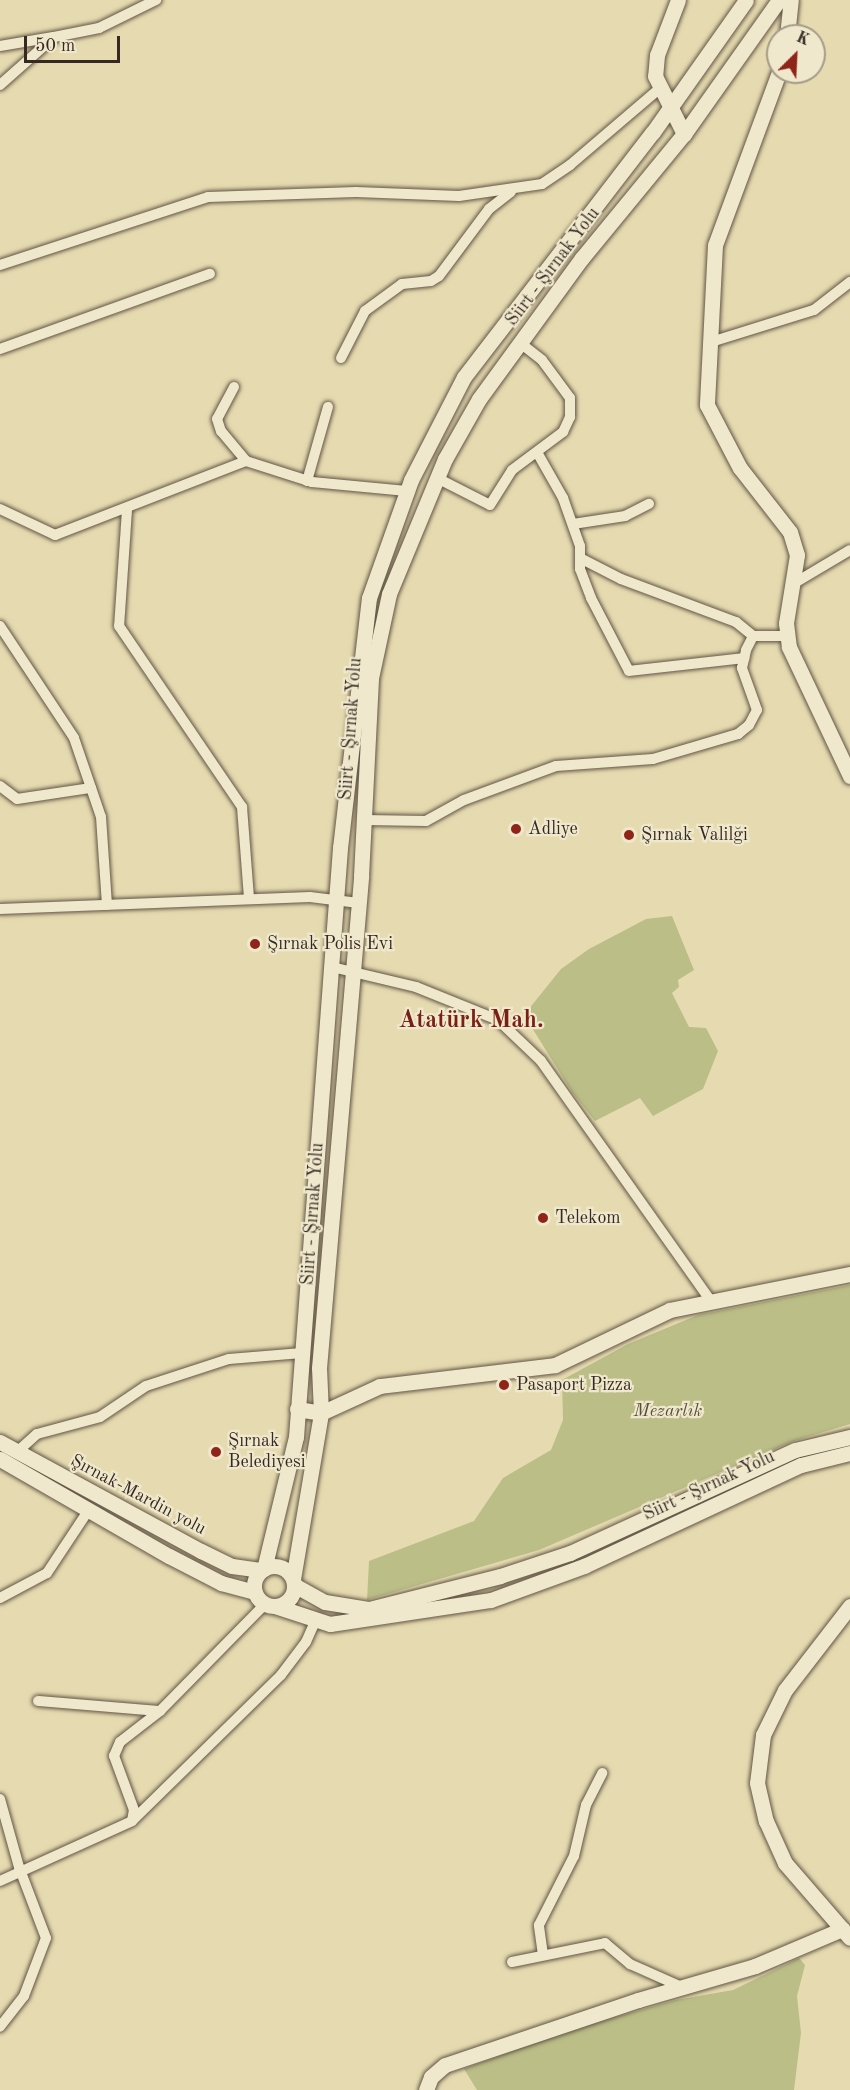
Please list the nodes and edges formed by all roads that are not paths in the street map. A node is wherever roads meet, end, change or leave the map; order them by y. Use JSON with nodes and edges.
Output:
{"nodes":[{"id":1,"x":156,"y":0,"type":"edge"},
{"id":2,"x":678,"y":0,"type":"edge"},
{"id":3,"x":746,"y":0,"type":"edge"},
{"id":4,"x":779,"y":0,"type":"edge"},
{"id":5,"x":791,"y":0,"type":"edge"},
{"id":6,"x":788,"y":24,"type":"edge"},
{"id":7,"x":54,"y":37,"type":"junction"},
{"id":8,"x":0,"y":46,"type":"edge"},
{"id":9,"x":775,"y":84,"type":"edge"},
{"id":10,"x":0,"y":85,"type":"edge"},
{"id":11,"x":660,"y":88,"type":"junction"},
{"id":12,"x":669,"y":110,"type":"junction"},
{"id":13,"x":684,"y":134,"type":"junction"},
{"id":14,"x":514,"y":190,"type":"junction"},
{"id":15,"x":0,"y":265,"type":"edge"},
{"id":16,"x":210,"y":274,"type":"dead end"},
{"id":17,"x":850,"y":282,"type":"edge"},
{"id":18,"x":711,"y":342,"type":"junction"},
{"id":19,"x":520,"y":343,"type":"junction"},
{"id":20,"x":0,"y":349,"type":"edge"},
{"id":21,"x":341,"y":358,"type":"dead end"},
{"id":22,"x":234,"y":387,"type":"dead end"},
{"id":23,"x":328,"y":407,"type":"dead end"},
{"id":24,"x":538,"y":454,"type":"junction"},
{"id":25,"x":246,"y":461,"type":"junction"},
{"id":26,"x":436,"y":478,"type":"junction"},
{"id":27,"x":307,"y":481,"type":"junction"},
{"id":28,"x":407,"y":491,"type":"junction"},
{"id":29,"x":649,"y":504,"type":"dead end"},
{"id":30,"x":0,"y":509,"type":"edge"},
{"id":31,"x":127,"y":510,"type":"junction"},
{"id":32,"x":573,"y":524,"type":"junction"},
{"id":33,"x":850,"y":550,"type":"edge"},
{"id":34,"x":580,"y":558,"type":"junction"},
{"id":35,"x":793,"y":584,"type":"junction"},
{"id":36,"x":0,"y":626,"type":"edge"},
{"id":37,"x":753,"y":636,"type":"junction"},
{"id":38,"x":788,"y":636,"type":"junction"},
{"id":39,"x":744,"y":658,"type":"junction"},
{"id":40,"x":850,"y":776,"type":"edge"},
{"id":41,"x":0,"y":786,"type":"edge"},
{"id":42,"x":91,"y":788,"type":"junction"},
{"id":43,"x":364,"y":820,"type":"junction"},
{"id":44,"x":249,"y":899,"type":"junction"},
{"id":45,"x":338,"y":899,"type":"junction"},
{"id":46,"x":359,"y":903,"type":"junction"},
{"id":47,"x":107,"y":905,"type":"junction"},
{"id":48,"x":0,"y":909,"type":"edge"},
{"id":49,"x":332,"y":967,"type":"junction"},
{"id":50,"x":351,"y":970,"type":"junction"},
{"id":51,"x":850,"y":1274,"type":"edge"},
{"id":52,"x":711,"y":1301,"type":"junction"},
{"id":53,"x":302,"y":1353,"type":"junction"},
{"id":54,"x":297,"y":1409,"type":"junction"},
{"id":55,"x":321,"y":1413,"type":"junction"},
{"id":56,"x":850,"y":1437,"type":"edge"},
{"id":57,"x":0,"y":1442,"type":"edge"},
{"id":58,"x":18,"y":1451,"type":"junction"},
{"id":59,"x":850,"y":1453,"type":"edge"},
{"id":60,"x":0,"y":1459,"type":"edge"},
{"id":61,"x":88,"y":1511,"type":"junction"},
{"id":62,"x":263,"y":1569,"type":"junction"},
{"id":63,"x":293,"y":1582,"type":"junction"},
{"id":64,"x":0,"y":1598,"type":"edge"},
{"id":65,"x":265,"y":1600,"type":"junction"},
{"id":66,"x":850,"y":1606,"type":"edge"},
{"id":67,"x":316,"y":1620,"type":"junction"},
{"id":68,"x":38,"y":1701,"type":"dead end"},
{"id":69,"x":160,"y":1711,"type":"junction"},
{"id":70,"x":602,"y":1773,"type":"dead end"},
{"id":71,"x":0,"y":1799,"type":"edge"},
{"id":72,"x":132,"y":1821,"type":"junction"},
{"id":73,"x":21,"y":1872,"type":"junction"},
{"id":74,"x":0,"y":1881,"type":"edge"},
{"id":75,"x":847,"y":1932,"type":"edge"},
{"id":76,"x":543,"y":1955,"type":"junction"},
{"id":77,"x":512,"y":1962,"type":"dead end"},
{"id":78,"x":685,"y":1988,"type":"junction"},
{"id":79,"x":0,"y":2027,"type":"edge"},
{"id":80,"x":426,"y":2090,"type":"edge"}],
"edges":[{"from":1,"to":7,"type":"street"},
{"from":2,"to":11,"type":"street"},
{"from":3,"to":12,"type":"street","name":"Siirt - Şırnak Yolu"},
{"from":4,"to":13,"type":"street","name":"Siirt - Şırnak Yolu"},
{"from":5,"to":6,"type":"street"},
{"from":7,"to":8,"type":"street"},
{"from":7,"to":10,"type":"street"},
{"from":9,"to":18,"type":"street"},
{"from":11,"to":12,"type":"street"},
{"from":11,"to":14,"type":"street"},
{"from":12,"to":13,"type":"street"},
{"from":12,"to":28,"type":"street","name":"Siirt - Şırnak Yolu"},
{"from":13,"to":19,"type":"street","name":"Siirt - Şırnak Yolu"},
{"from":14,"to":15,"type":"street"},
{"from":14,"to":21,"type":"street"},
{"from":16,"to":20,"type":"street"},
{"from":17,"to":18,"type":"street"},
{"from":18,"to":35,"type":"street"},
{"from":19,"to":24,"type":"street"},
{"from":19,"to":26,"type":"street","name":"Siirt - Şırnak Yolu"},
{"from":22,"to":25,"type":"street"},
{"from":23,"to":27,"type":"street"},
{"from":24,"to":26,"type":"street"},
{"from":24,"to":32,"type":"street"},
{"from":25,"to":27,"type":"street"},
{"from":25,"to":31,"type":"street"},
{"from":26,"to":43,"type":"street","name":"Siirt - Şırnak Yolu"},
{"from":27,"to":28,"type":"street"},
{"from":28,"to":45,"type":"street","name":"Siirt - Şırnak Yolu"},
{"from":29,"to":32,"type":"street"},
{"from":30,"to":31,"type":"street"},
{"from":31,"to":44,"type":"street"},
{"from":32,"to":34,"type":"street"},
{"from":33,"to":35,"type":"street"},
{"from":34,"to":37,"type":"street"},
{"from":34,"to":39,"type":"street"},
{"from":35,"to":38,"type":"street"},
{"from":36,"to":42,"type":"street"},
{"from":37,"to":38,"type":"street"},
{"from":37,"to":39,"type":"street"},
{"from":38,"to":40,"type":"street"},
{"from":39,"to":43,"type":"street"},
{"from":41,"to":42,"type":"street"},
{"from":42,"to":47,"type":"street"},
{"from":43,"to":46,"type":"street","name":"Siirt - Şırnak Yolu"},
{"from":44,"to":45,"type":"street"},
{"from":44,"to":47,"type":"street"},
{"from":45,"to":46,"type":"street"},
{"from":45,"to":49,"type":"street","name":"Siirt - Şırnak Yolu"},
{"from":46,"to":50,"type":"street","name":"Siirt - Şırnak Yolu"},
{"from":47,"to":48,"type":"street"},
{"from":49,"to":50,"type":"street"},
{"from":49,"to":53,"type":"street","name":"Siirt - Şırnak Yolu"},
{"from":50,"to":52,"type":"street"},
{"from":50,"to":55,"type":"street","name":"Siirt - Şırnak Yolu"},
{"from":51,"to":52,"type":"street"},
{"from":52,"to":55,"type":"street"},
{"from":53,"to":54,"type":"street","name":"Siirt - Şırnak Yolu"},
{"from":53,"to":58,"type":"street"},
{"from":54,"to":55,"type":"street"},
{"from":54,"to":62,"type":"street","name":"Siirt - Şırnak Yolu"},
{"from":55,"to":63,"type":"street","name":"Siirt - Şırnak Yolu"},
{"from":56,"to":63,"type":"street","name":"Siirt - Şırnak Yolu"},
{"from":57,"to":58,"type":"street","name":"Şırnak-Mardin yolu"},
{"from":58,"to":62,"type":"street","name":"Şırnak-Mardin yolu"},
{"from":59,"to":67,"type":"street","name":"Siirt - Şırnak Yolu"},
{"from":60,"to":61,"type":"street","name":"Şırnak-Mardin yolu"},
{"from":61,"to":64,"type":"street"},
{"from":61,"to":65,"type":"street","name":"Şırnak-Mardin yolu"},
{"from":62,"to":63,"type":"street"},
{"from":62,"to":65,"type":"street"},
{"from":63,"to":65,"type":"street"},
{"from":65,"to":67,"type":"street","name":"Siirt - Şırnak Yolu"},
{"from":65,"to":69,"type":"street"},
{"from":66,"to":75,"type":"street"},
{"from":67,"to":72,"type":"street"},
{"from":68,"to":69,"type":"street"},
{"from":69,"to":72,"type":"street"},
{"from":70,"to":76,"type":"street"},
{"from":71,"to":73,"type":"street"},
{"from":72,"to":73,"type":"street"},
{"from":73,"to":74,"type":"street"},
{"from":73,"to":79,"type":"street"},
{"from":75,"to":78,"type":"street"},
{"from":76,"to":77,"type":"street"},
{"from":76,"to":78,"type":"street"},
{"from":78,"to":80,"type":"street"}]}
